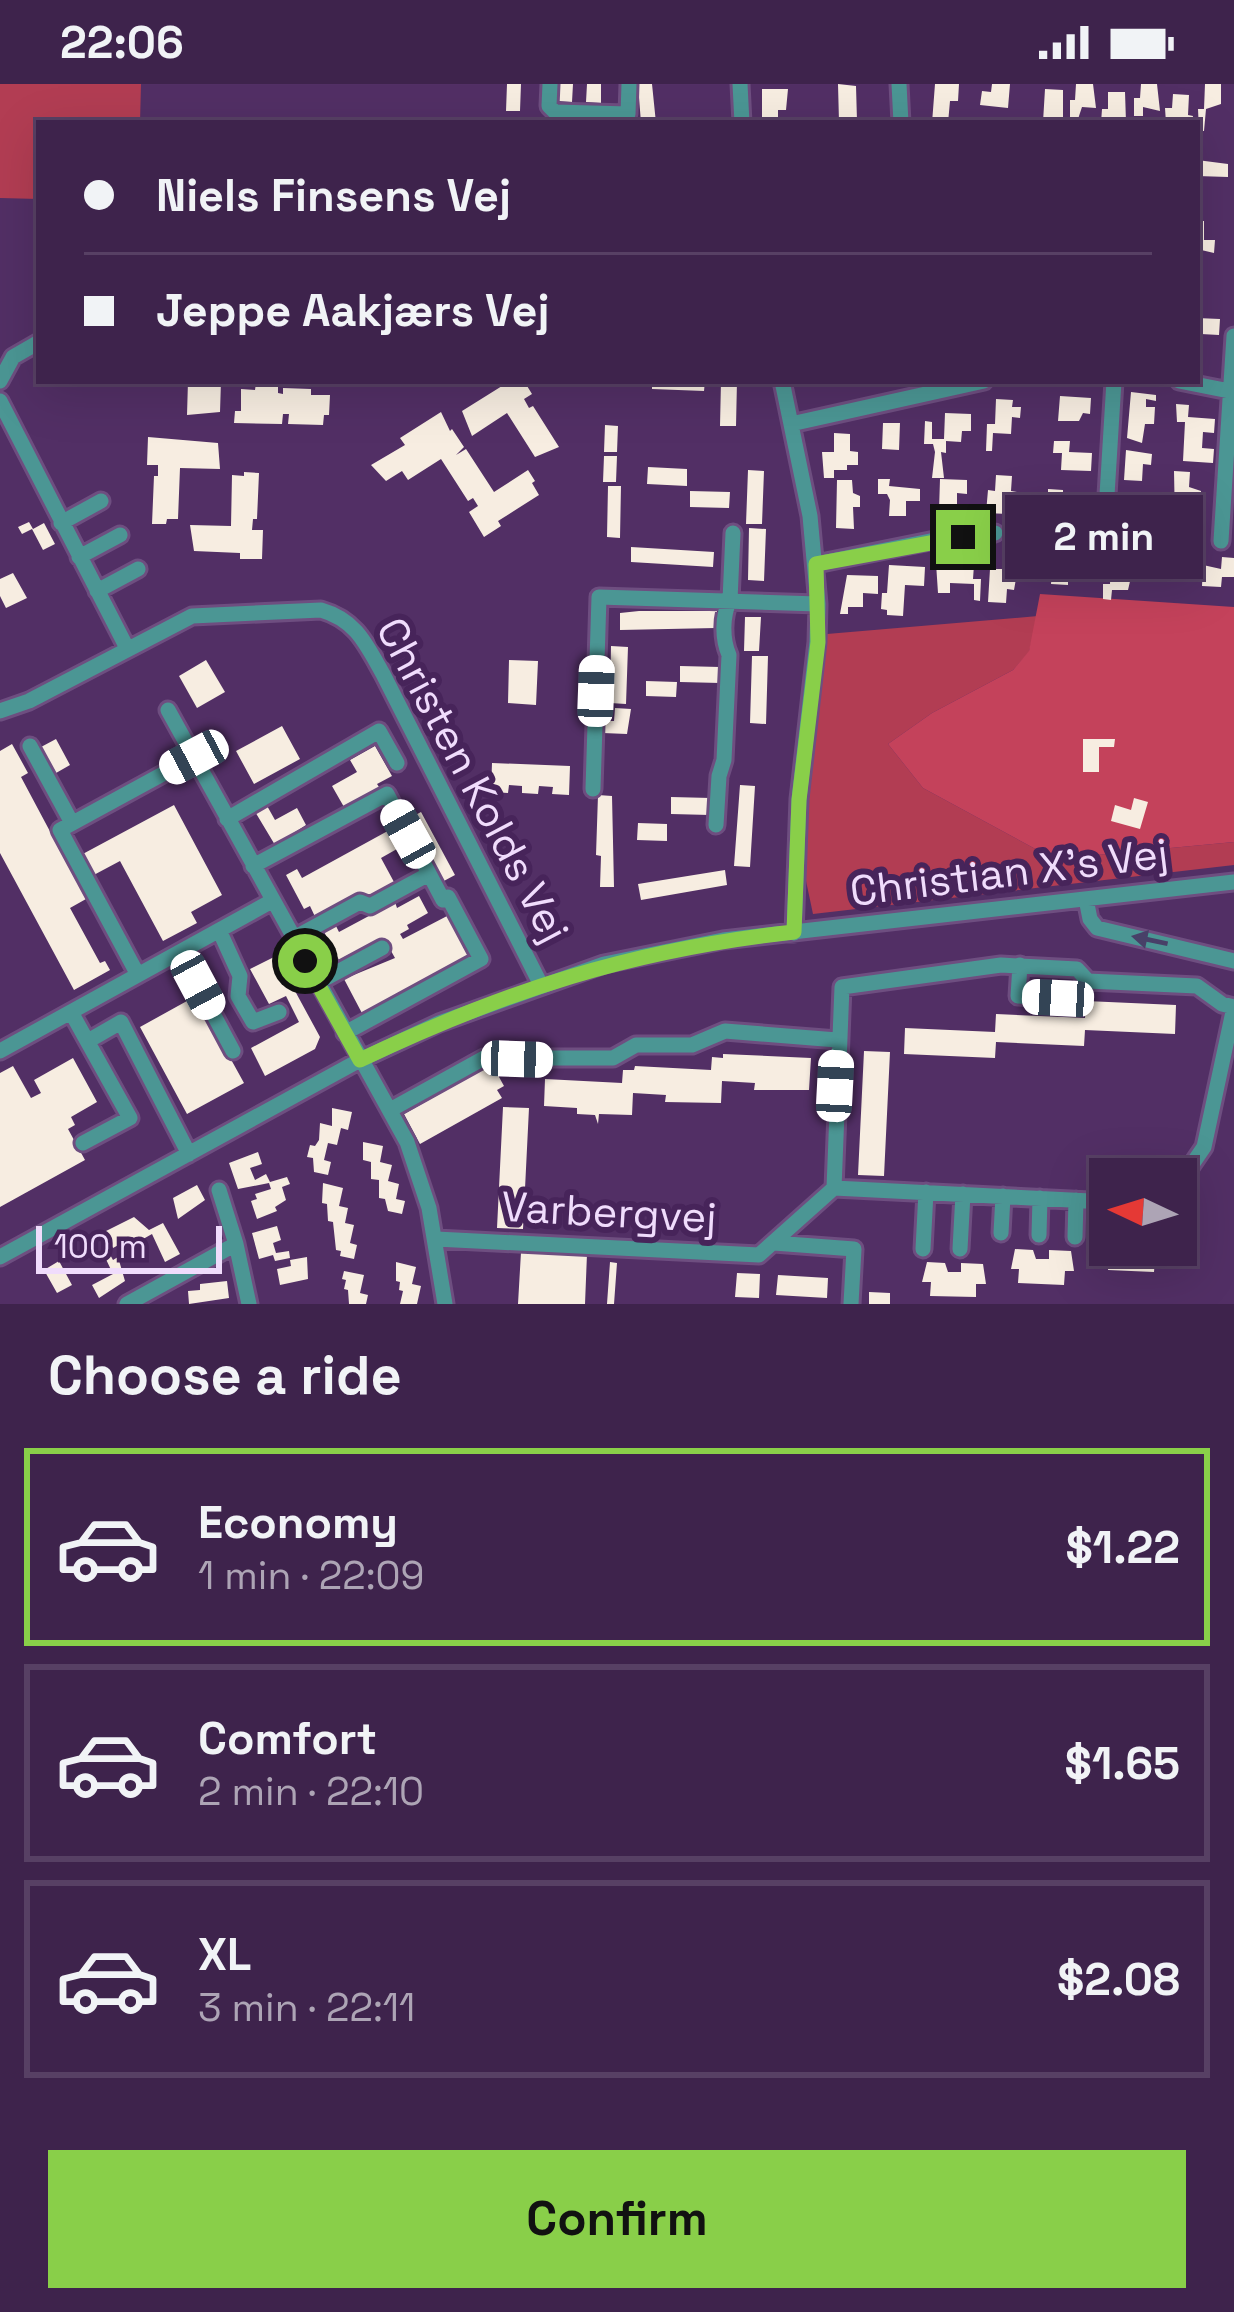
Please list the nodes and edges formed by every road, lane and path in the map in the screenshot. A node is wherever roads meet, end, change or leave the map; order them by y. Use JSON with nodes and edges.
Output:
{"nodes":[{"id":1,"x":550,"y":84,"type":"edge"},
{"id":2,"x":629,"y":84,"type":"edge"},
{"id":3,"x":740,"y":84,"type":"edge"},
{"id":4,"x":899,"y":84,"type":"edge"},
{"id":5,"x":742,"y":120,"type":"edge"},
{"id":6,"x":901,"y":120,"type":"edge"},
{"id":7,"x":1234,"y":336,"type":"edge"},
{"id":8,"x":36,"y":344,"type":"edge"},
{"id":9,"x":1,"y":373,"type":"edge"},
{"id":10,"x":783,"y":384,"type":"edge"},
{"id":11,"x":954,"y":384,"type":"edge"},
{"id":12,"x":1114,"y":384,"type":"edge"},
{"id":13,"x":1194,"y":384,"type":"edge"},
{"id":14,"x":924,"y":387,"type":"edge"},
{"id":15,"x":1233,"y":392,"type":"edge"},
{"id":16,"x":0,"y":400,"type":"edge"},
{"id":17,"x":790,"y":424,"type":"junction"},
{"id":18,"x":101,"y":501,"type":"dead end"},
{"id":19,"x":61,"y":523,"type":"junction"},
{"id":20,"x":733,"y":533,"type":"dead end"},
{"id":21,"x":995,"y":533,"type":"dead end"},
{"id":22,"x":121,"y":535,"type":"dead end"},
{"id":23,"x":1221,"y":541,"type":"dead end"},
{"id":24,"x":1104,"y":544,"type":"dead end"},
{"id":25,"x":80,"y":557,"type":"junction"},
{"id":26,"x":816,"y":564,"type":"junction"},
{"id":27,"x":138,"y":569,"type":"dead end"},
{"id":28,"x":97,"y":591,"type":"junction"},
{"id":29,"x":730,"y":600,"type":"junction"},
{"id":30,"x":818,"y":604,"type":"junction"},
{"id":31,"x":127,"y":648,"type":"junction"},
{"id":32,"x":168,"y":710,"type":"dead end"},
{"id":33,"x":0,"y":711,"type":"edge"},
{"id":34,"x":30,"y":746,"type":"dead end"},
{"id":35,"x":194,"y":757,"type":"junction"},
{"id":36,"x":398,"y":763,"type":"dead end"},
{"id":37,"x":593,"y":789,"type":"dead end"},
{"id":38,"x":227,"y":819,"type":"junction"},
{"id":39,"x":72,"y":823,"type":"junction"},
{"id":40,"x":716,"y":825,"type":"dead end"},
{"id":41,"x":253,"y":866,"type":"junction"},
{"id":42,"x":429,"y":874,"type":"junction"},
{"id":43,"x":1234,"y":882,"type":"edge"},
{"id":44,"x":1086,"y":899,"type":"junction"},
{"id":45,"x":272,"y":901,"type":"junction"},
{"id":46,"x":219,"y":930,"type":"junction"},
{"id":47,"x":794,"y":932,"type":"junction"},
{"id":48,"x":292,"y":939,"type":"junction"},
{"id":49,"x":382,"y":948,"type":"dead end"},
{"id":50,"x":180,"y":952,"type":"junction"},
{"id":51,"x":1234,"y":961,"type":"edge"},
{"id":52,"x":1020,"y":965,"type":"junction"},
{"id":53,"x":138,"y":975,"type":"junction"},
{"id":54,"x":317,"y":983,"type":"junction"},
{"id":55,"x":542,"y":985,"type":"junction"},
{"id":56,"x":1058,"y":998,"type":"dead end"},
{"id":57,"x":1234,"y":1007,"type":"edge"},
{"id":58,"x":71,"y":1012,"type":"junction"},
{"id":59,"x":279,"y":1012,"type":"dead end"},
{"id":60,"x":345,"y":1033,"type":"junction"},
{"id":61,"x":837,"y":1040,"type":"junction"},
{"id":62,"x":88,"y":1041,"type":"junction"},
{"id":63,"x":233,"y":1051,"type":"dead end"},
{"id":64,"x":0,"y":1052,"type":"edge"},
{"id":65,"x":360,"y":1060,"type":"junction"},
{"id":66,"x":390,"y":1110,"type":"junction"},
{"id":67,"x":83,"y":1143,"type":"dead end"},
{"id":68,"x":189,"y":1154,"type":"junction"},
{"id":69,"x":1197,"y":1158,"type":"edge"},
{"id":70,"x":834,"y":1188,"type":"junction"},
{"id":71,"x":219,"y":1190,"type":"dead end"},
{"id":72,"x":926,"y":1192,"type":"junction"},
{"id":73,"x":963,"y":1194,"type":"junction"},
{"id":74,"x":1003,"y":1196,"type":"junction"},
{"id":75,"x":1040,"y":1198,"type":"junction"},
{"id":76,"x":1076,"y":1200,"type":"junction"},
{"id":77,"x":1089,"y":1202,"type":"edge"},
{"id":78,"x":1001,"y":1233,"type":"dead end"},
{"id":79,"x":1039,"y":1235,"type":"dead end"},
{"id":80,"x":1075,"y":1237,"type":"dead end"},
{"id":81,"x":436,"y":1239,"type":"junction"},
{"id":82,"x":774,"y":1243,"type":"junction"},
{"id":83,"x":236,"y":1244,"type":"junction"},
{"id":84,"x":923,"y":1249,"type":"dead end"},
{"id":85,"x":961,"y":1249,"type":"dead end"},
{"id":86,"x":0,"y":1257,"type":"edge"},
{"id":87,"x":127,"y":1304,"type":"edge"},
{"id":88,"x":249,"y":1304,"type":"edge"},
{"id":89,"x":445,"y":1304,"type":"edge"},
{"id":90,"x":851,"y":1304,"type":"edge"}],
"edges":[{"from":1,"to":2,"type":"street"},
{"from":3,"to":5,"type":"street"},
{"from":4,"to":6,"type":"street"},
{"from":7,"to":15,"type":"street"},
{"from":8,"to":9,"type":"street"},
{"from":10,"to":17,"type":"street"},
{"from":11,"to":14,"type":"street"},
{"from":12,"to":24,"type":"street"},
{"from":13,"to":15,"type":"street"},
{"from":14,"to":17,"type":"street"},
{"from":15,"to":23,"type":"street"},
{"from":16,"to":19,"type":"street"},
{"from":17,"to":26,"type":"street"},
{"from":18,"to":19,"type":"street"},
{"from":19,"to":25,"type":"street"},
{"from":20,"to":29,"type":"street"},
{"from":21,"to":26,"type":"street"},
{"from":22,"to":25,"type":"street"},
{"from":25,"to":28,"type":"street"},
{"from":26,"to":30,"type":"street"},
{"from":27,"to":28,"type":"street"},
{"from":28,"to":31,"type":"street"},
{"from":29,"to":30,"type":"street"},
{"from":29,"to":37,"type":"street"},
{"from":29,"to":40,"type":"street"},
{"from":30,"to":47,"type":"street"},
{"from":31,"to":33,"type":"street","name":"Christen Kolds Vej"},
{"from":31,"to":55,"type":"street","name":"Christen Kolds Vej"},
{"from":32,"to":35,"type":"street"},
{"from":34,"to":39,"type":"street"},
{"from":35,"to":38,"type":"street"},
{"from":35,"to":39,"type":"street"},
{"from":36,"to":38,"type":"street"},
{"from":38,"to":41,"type":"street"},
{"from":39,"to":53,"type":"street"},
{"from":41,"to":42,"type":"street"},
{"from":41,"to":45,"type":"street"},
{"from":42,"to":48,"type":"street"},
{"from":42,"to":60,"type":"street"},
{"from":43,"to":44,"type":"street","name":"Christian X's Vej"},
{"from":44,"to":47,"type":"street","name":"Christian X's Vej"},
{"from":51,"to":44,"type":"street","one_way":true},
{"from":45,"to":46,"type":"street"},
{"from":45,"to":48,"type":"street"},
{"from":46,"to":50,"type":"street"},
{"from":46,"to":59,"type":"street"},
{"from":47,"to":55,"type":"street","name":"Christian X's Vej"},
{"from":48,"to":54,"type":"street"},
{"from":49,"to":54,"type":"street"},
{"from":50,"to":53,"type":"street"},
{"from":50,"to":63,"type":"street"},
{"from":52,"to":56,"type":"street"},
{"from":52,"to":57,"type":"street"},
{"from":52,"to":61,"type":"street"},
{"from":53,"to":58,"type":"street"},
{"from":54,"to":60,"type":"street"},
{"from":55,"to":65,"type":"street","name":"Christian X's Vej"},
{"from":57,"to":69,"type":"street"},
{"from":58,"to":62,"type":"street"},
{"from":58,"to":64,"type":"street"},
{"from":60,"to":65,"type":"street"},
{"from":61,"to":66,"type":"street"},
{"from":61,"to":70,"type":"street"},
{"from":62,"to":67,"type":"street"},
{"from":62,"to":68,"type":"street"},
{"from":65,"to":66,"type":"street"},
{"from":65,"to":68,"type":"street","name":"Christian X's Vej"},
{"from":66,"to":81,"type":"street"},
{"from":68,"to":86,"type":"street","name":"Christian X's Vej"},
{"from":70,"to":72,"type":"street"},
{"from":70,"to":82,"type":"street","name":"Varbergvej"},
{"from":71,"to":83,"type":"street"},
{"from":72,"to":73,"type":"street"},
{"from":72,"to":84,"type":"street"},
{"from":73,"to":74,"type":"street"},
{"from":73,"to":85,"type":"street"},
{"from":74,"to":75,"type":"street"},
{"from":74,"to":78,"type":"street"},
{"from":75,"to":76,"type":"street"},
{"from":75,"to":79,"type":"street"},
{"from":76,"to":77,"type":"street"},
{"from":76,"to":80,"type":"street"},
{"from":81,"to":82,"type":"street","name":"Varbergvej"},
{"from":81,"to":89,"type":"street"},
{"from":82,"to":90,"type":"street","name":"Varbergvej"},
{"from":83,"to":87,"type":"street"},
{"from":83,"to":88,"type":"street"}]}
